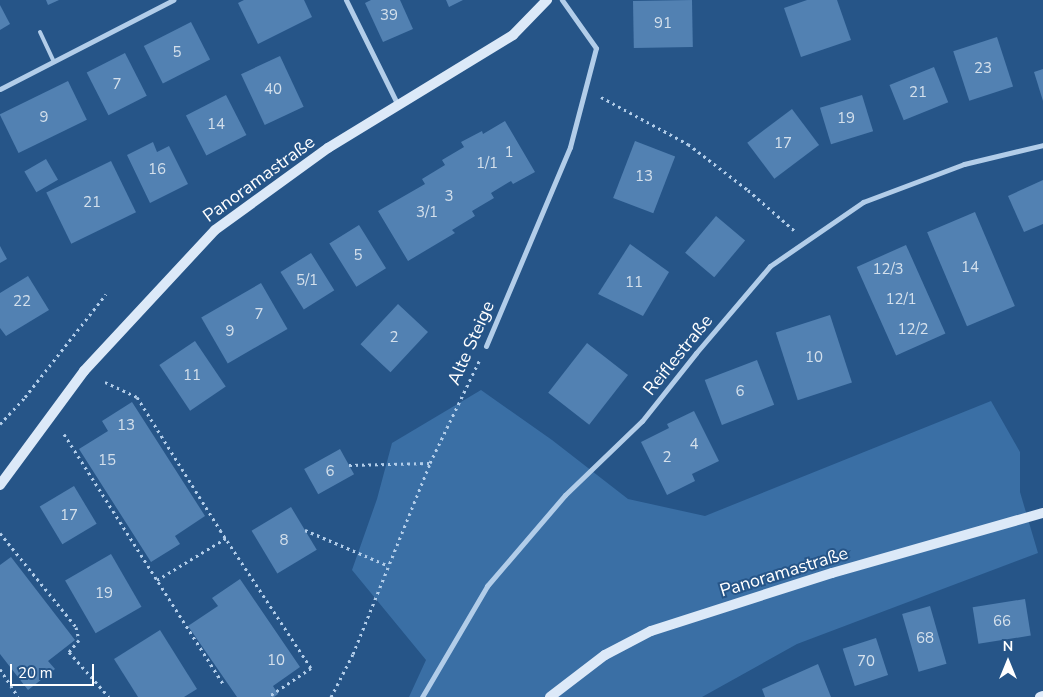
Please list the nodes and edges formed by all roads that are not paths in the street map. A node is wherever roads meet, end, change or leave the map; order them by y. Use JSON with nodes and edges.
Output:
{"nodes":[{"id":1,"x":173,"y":0,"type":"edge"},
{"id":2,"x":346,"y":0,"type":"edge"},
{"id":3,"x":547,"y":0,"type":"edge"},
{"id":4,"x":562,"y":0,"type":"edge"},
{"id":5,"x":40,"y":32,"type":"dead end"},
{"id":6,"x":54,"y":62,"type":"junction"},
{"id":7,"x":0,"y":89,"type":"edge"},
{"id":8,"x":398,"y":105,"type":"junction"},
{"id":9,"x":1043,"y":145,"type":"edge"},
{"id":10,"x":486,"y":346,"type":"road end"},
{"id":11,"x":0,"y":485,"type":"edge"},
{"id":12,"x":1043,"y":513,"type":"edge"},
{"id":13,"x":422,"y":697,"type":"edge"},
{"id":14,"x":550,"y":697,"type":"edge"}],
"edges":[{"from":1,"to":6,"type":"street"},
{"from":2,"to":8,"type":"street"},
{"from":3,"to":8,"type":"main road","name":"Panoramastraße"},
{"from":4,"to":10,"type":"street","name":"Alte Steige"},
{"from":5,"to":6,"type":"lane"},
{"from":6,"to":7,"type":"street"},
{"from":8,"to":11,"type":"main road","name":"Panoramastraße"},
{"from":9,"to":13,"type":"street","name":"Reiflestraße"},
{"from":12,"to":14,"type":"main road","name":"Panoramastraße"}]}
